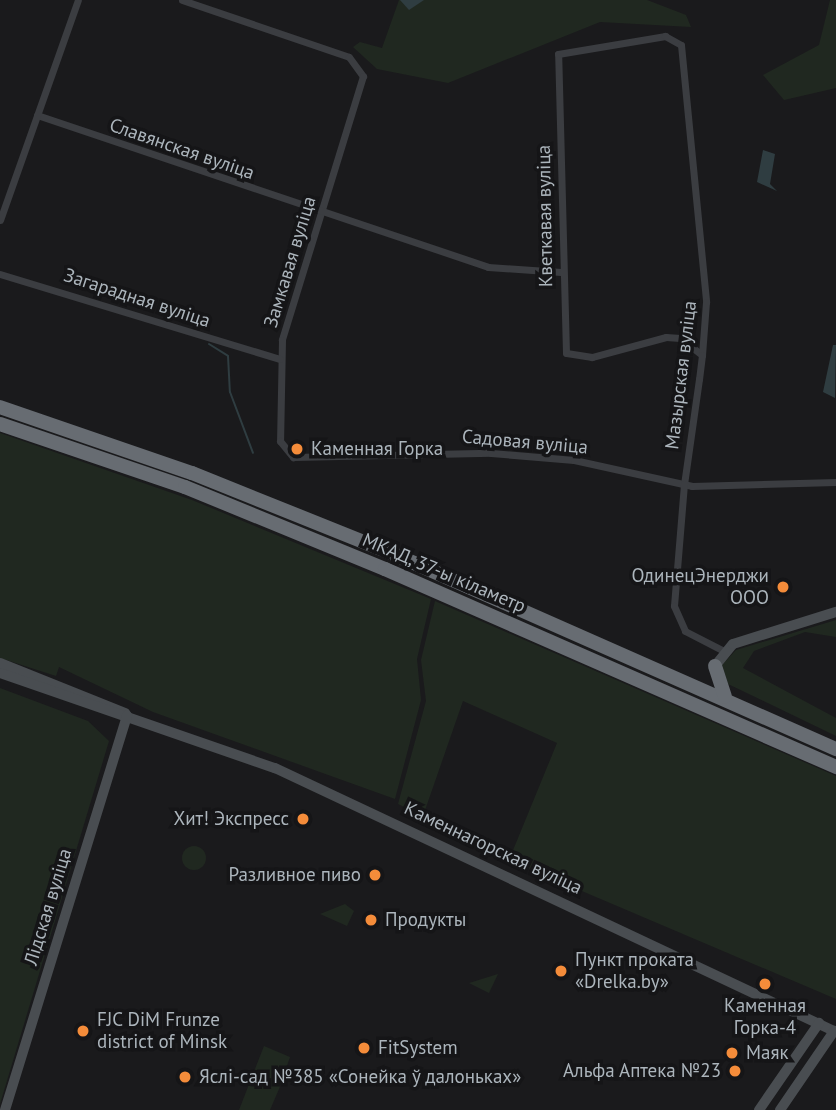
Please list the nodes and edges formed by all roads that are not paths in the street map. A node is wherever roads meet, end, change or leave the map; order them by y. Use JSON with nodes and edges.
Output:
{"nodes":[{"id":1,"x":78,"y":0,"type":"edge"},
{"id":2,"x":182,"y":0,"type":"edge"},
{"id":3,"x":676,"y":39,"type":"joint"},
{"id":4,"x":37,"y":115,"type":"junction"},
{"id":5,"x":320,"y":214,"type":"junction"},
{"id":6,"x":0,"y":220,"type":"edge"},
{"id":7,"x":561,"y":272,"type":"junction"},
{"id":8,"x":0,"y":274,"type":"edge"},
{"id":9,"x":702,"y":355,"type":"junction"},
{"id":10,"x":279,"y":359,"type":"junction"},
{"id":11,"x":0,"y":407,"type":"edge"},
{"id":12,"x":0,"y":424,"type":"edge"},
{"id":13,"x":293,"y":457,"type":"joint"},
{"id":14,"x":836,"y":482,"type":"edge"},
{"id":15,"x":684,"y":484,"type":"junction"},
{"id":16,"x":836,"y":612,"type":"edge"},
{"id":17,"x":724,"y":651,"type":"junction"},
{"id":18,"x":0,"y":663,"type":"edge"},
{"id":19,"x":715,"y":666,"type":"junction"},
{"id":20,"x":0,"y":673,"type":"edge"},
{"id":21,"x":690,"y":681,"type":"junction"},
{"id":22,"x":725,"y":696,"type":"junction"},
{"id":23,"x":127,"y":715,"type":"junction"},
{"id":24,"x":836,"y":749,"type":"edge"},
{"id":25,"x":836,"y":767,"type":"edge"},
{"id":26,"x":819,"y":1023,"type":"junction"},
{"id":27,"x":835,"y":1032,"type":"edge"},
{"id":28,"x":5,"y":1110,"type":"edge"},
{"id":29,"x":759,"y":1110,"type":"edge"},
{"id":30,"x":780,"y":1110,"type":"edge"}],
"edges":[{"from":1,"to":4,"type":"street"},
{"from":2,"to":5,"type":"street","name":"Замкавая вуліца"},
{"from":3,"to":7,"type":"street","name":"Кветкавая вуліца"},
{"from":3,"to":9,"type":"street","name":"Мазырская вуліца"},
{"from":4,"to":5,"type":"street","name":"Славянская вуліца"},
{"from":4,"to":6,"type":"street"},
{"from":5,"to":7,"type":"street","name":"Славянская вуліца"},
{"from":5,"to":10,"type":"street","name":"Замкавая вуліца"},
{"from":7,"to":9,"type":"street","name":"Кветкавая вуліца"},
{"from":8,"to":10,"type":"street","name":"Загарадная вуліца"},
{"from":9,"to":15,"type":"street","name":"Мазырская вуліца"},
{"from":10,"to":13,"type":"street","name":"Замкавая вуліца"},
{"from":11,"to":21,"type":"highway","name":"МКАД, 37-ы кіламетр"},
{"from":12,"to":25,"type":"highway","name":"МКАД, 37-ы кіламетр"},
{"from":13,"to":15,"type":"street","name":"Садовая вуліца"},
{"from":14,"to":15,"type":"street","name":"Садовая вуліца"},
{"from":15,"to":17,"type":"street","name":"Мазырская вуліца"},
{"from":16,"to":17,"type":"main road"},
{"from":17,"to":19,"type":"main road"},
{"from":18,"to":23,"type":"main road","name":"Каменнагорская вуліца"},
{"from":19,"to":21,"type":"highway"},
{"from":19,"to":22,"type":"highway"},
{"from":20,"to":23,"type":"main road","name":"Каменнагорская вуліца"},
{"from":21,"to":22,"type":"highway","name":"МКАД, 37-ы кіламетр"},
{"from":22,"to":24,"type":"highway","name":"МКАД, 37-ы кіламетр"},
{"from":23,"to":26,"type":"main road","name":"Каменнагорская вуліца"},
{"from":23,"to":28,"type":"main road","name":"Лідская вуліца"},
{"from":26,"to":27,"type":"main road","name":"Каменнагорская вуліца"},
{"from":26,"to":29,"type":"main road"},
{"from":27,"to":30,"type":"main road"}]}
